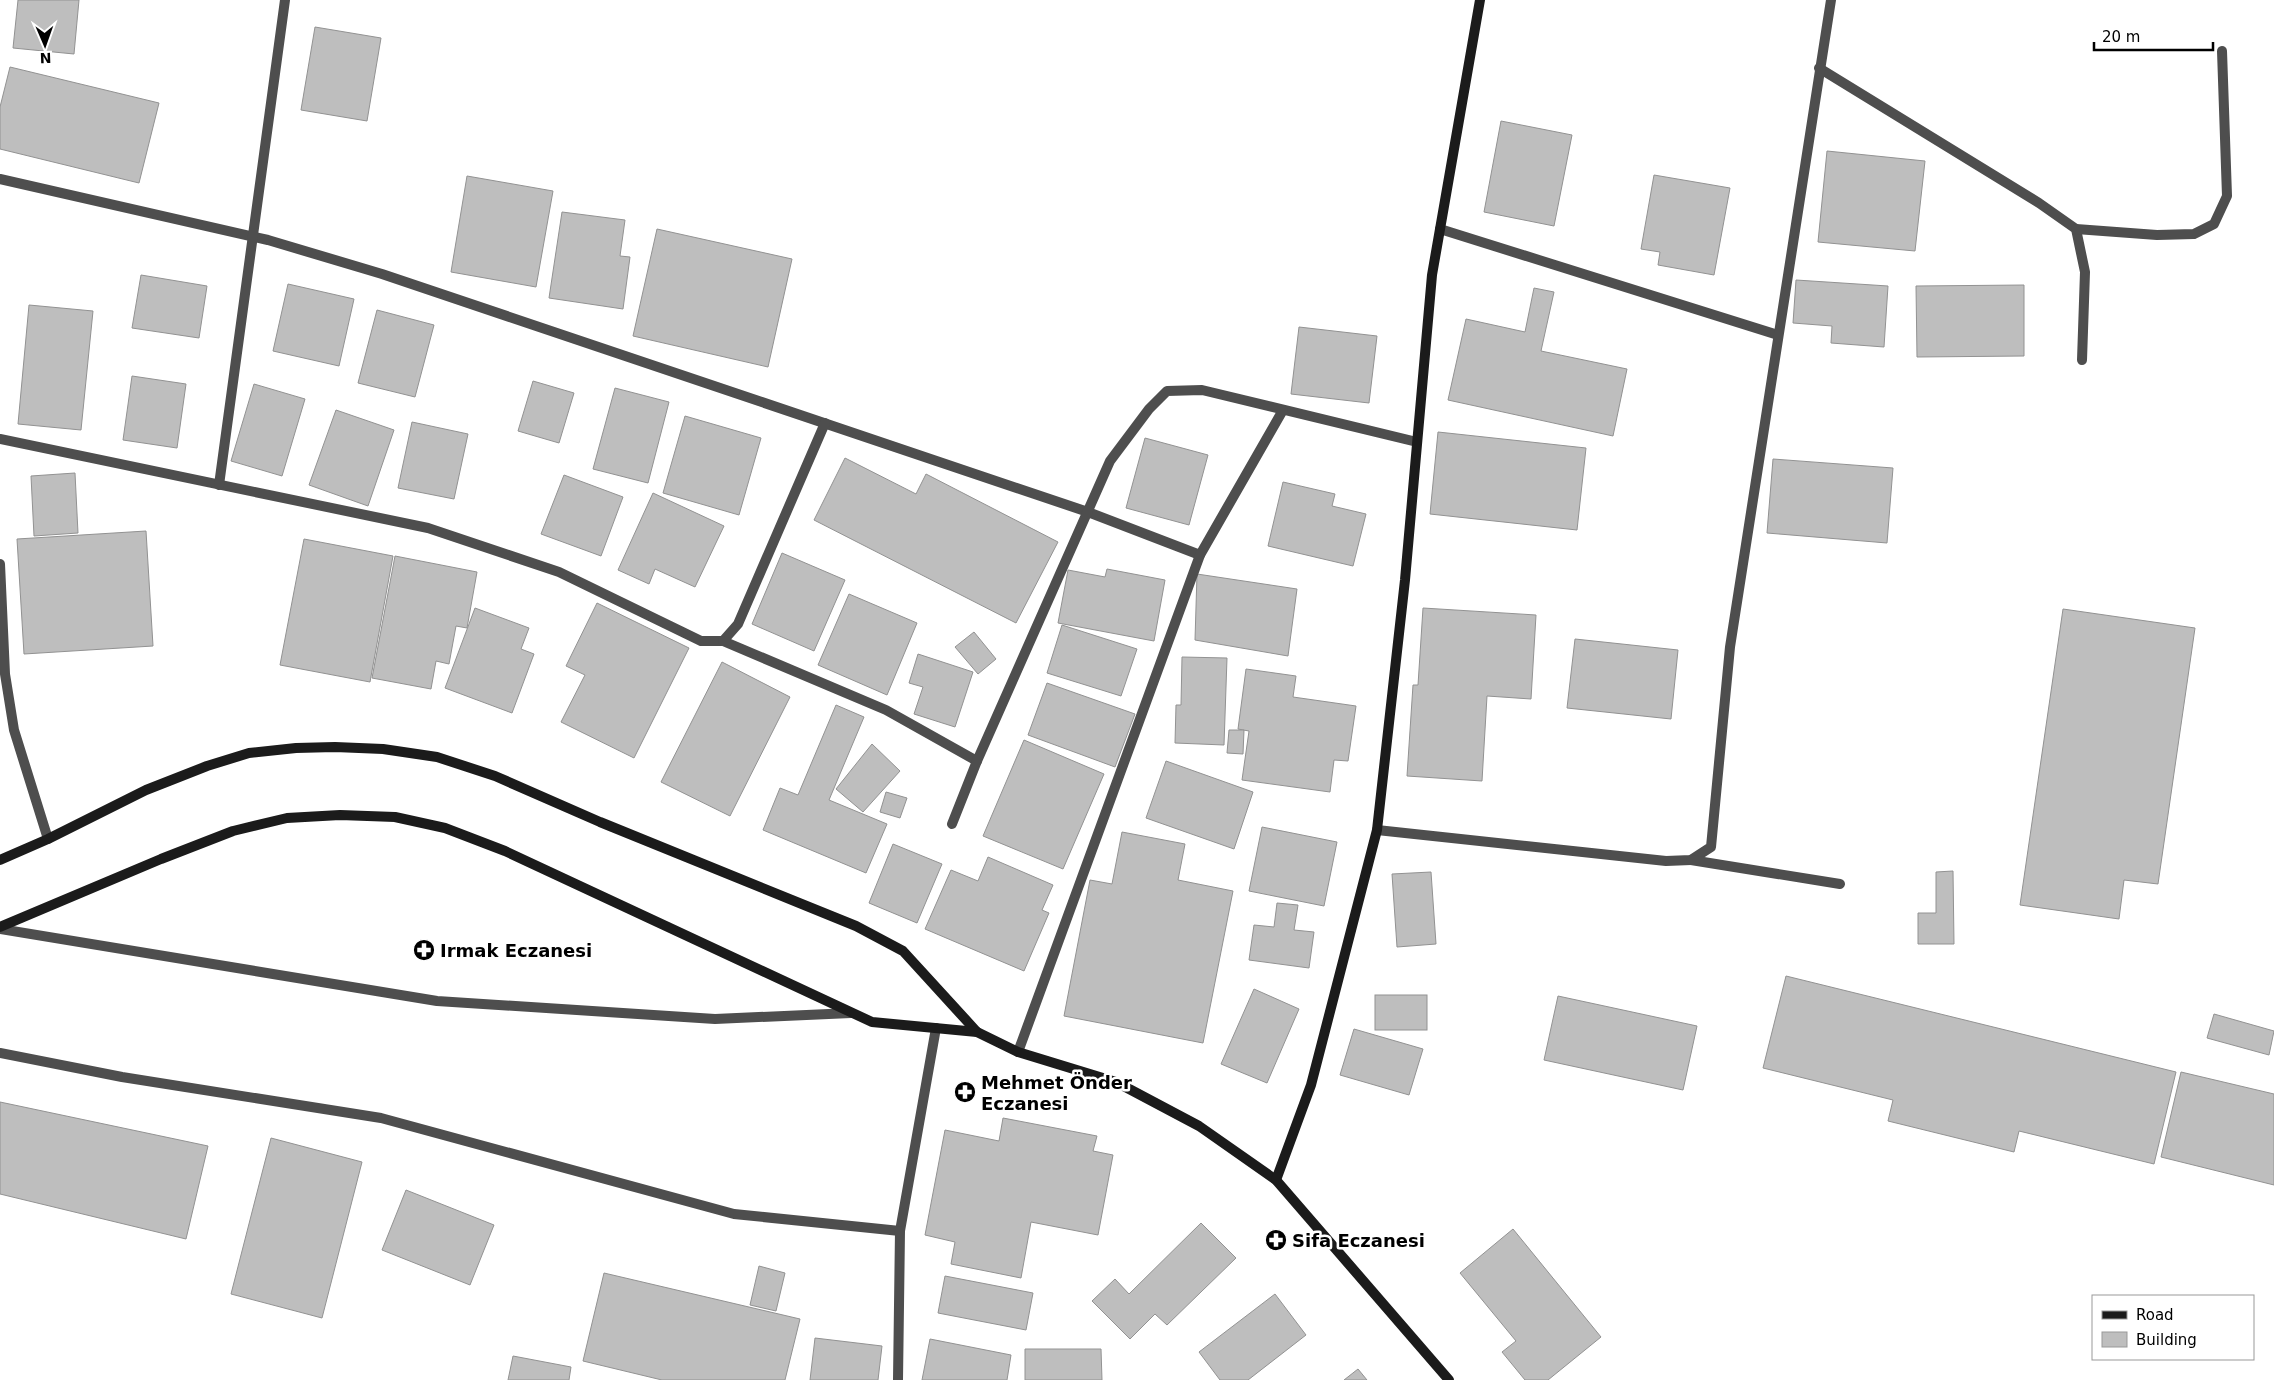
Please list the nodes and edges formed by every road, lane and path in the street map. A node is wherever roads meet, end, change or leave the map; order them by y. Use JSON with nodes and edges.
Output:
{"nodes":[{"id":1,"x":285,"y":0,"type":"edge"},
{"id":2,"x":1480,"y":0,"type":"edge"},
{"id":3,"x":1831,"y":0,"type":"edge"},
{"id":4,"x":2222,"y":51,"type":"dead end"},
{"id":5,"x":1819,"y":68,"type":"junction"},
{"id":6,"x":0,"y":179,"type":"edge"},
{"id":7,"x":2076,"y":228,"type":"junction"},
{"id":8,"x":1440,"y":229,"type":"junction"},
{"id":9,"x":252,"y":236,"type":"junction"},
{"id":10,"x":1778,"y":334,"type":"junction"},
{"id":11,"x":2082,"y":360,"type":"dead end"},
{"id":12,"x":1284,"y":410,"type":"junction"},
{"id":13,"x":825,"y":422,"type":"junction"},
{"id":14,"x":0,"y":439,"type":"edge"},
{"id":15,"x":1417,"y":442,"type":"junction"},
{"id":16,"x":219,"y":485,"type":"junction"},
{"id":17,"x":1088,"y":512,"type":"junction"},
{"id":18,"x":1200,"y":555,"type":"junction"},
{"id":19,"x":0,"y":564,"type":"edge"},
{"id":20,"x":723,"y":641,"type":"junction"},
{"id":21,"x":977,"y":762,"type":"junction"},
{"id":22,"x":952,"y":824,"type":"dead end"},
{"id":23,"x":1377,"y":830,"type":"junction"},
{"id":24,"x":48,"y":839,"type":"junction"},
{"id":25,"x":0,"y":860,"type":"edge"},
{"id":26,"x":1691,"y":860,"type":"junction"},
{"id":27,"x":1840,"y":884,"type":"dead end"},
{"id":28,"x":0,"y":928,"type":"edge"},
{"id":29,"x":851,"y":1012,"type":"junction"},
{"id":30,"x":936,"y":1028,"type":"junction"},
{"id":31,"x":977,"y":1032,"type":"junction"},
{"id":32,"x":1018,"y":1052,"type":"junction"},
{"id":33,"x":0,"y":1053,"type":"edge"},
{"id":34,"x":1276,"y":1180,"type":"junction"},
{"id":35,"x":900,"y":1231,"type":"junction"},
{"id":36,"x":898,"y":1380,"type":"edge"},
{"id":37,"x":1449,"y":1380,"type":"edge"}],
"edges":[{"from":1,"to":9,"type":"street"},
{"from":2,"to":8,"type":"main road"},
{"from":3,"to":5,"type":"street"},
{"from":4,"to":7,"type":"street"},
{"from":5,"to":7,"type":"street"},
{"from":5,"to":10,"type":"street"},
{"from":6,"to":9,"type":"street"},
{"from":7,"to":11,"type":"street"},
{"from":8,"to":10,"type":"street"},
{"from":8,"to":15,"type":"main road"},
{"from":9,"to":13,"type":"street"},
{"from":9,"to":16,"type":"street"},
{"from":10,"to":26,"type":"street"},
{"from":12,"to":15,"type":"street"},
{"from":12,"to":17,"type":"street"},
{"from":12,"to":18,"type":"street"},
{"from":13,"to":17,"type":"street"},
{"from":13,"to":20,"type":"street"},
{"from":14,"to":16,"type":"street"},
{"from":15,"to":23,"type":"main road"},
{"from":16,"to":20,"type":"street"},
{"from":17,"to":18,"type":"street"},
{"from":17,"to":21,"type":"street"},
{"from":18,"to":32,"type":"street"},
{"from":19,"to":24,"type":"street"},
{"from":20,"to":21,"type":"street"},
{"from":21,"to":22,"type":"street"},
{"from":23,"to":26,"type":"street"},
{"from":23,"to":34,"type":"main road"},
{"from":24,"to":25,"type":"main road"},
{"from":24,"to":31,"type":"main road"},
{"from":26,"to":27,"type":"street"},
{"from":28,"to":29,"type":"street"},
{"from":28,"to":29,"type":"main road"},
{"from":29,"to":30,"type":"main road"},
{"from":30,"to":31,"type":"main road"},
{"from":30,"to":35,"type":"street"},
{"from":31,"to":32,"type":"main road"},
{"from":32,"to":34,"type":"main road"},
{"from":33,"to":35,"type":"street"},
{"from":34,"to":37,"type":"main road"},
{"from":35,"to":36,"type":"street"}]}
